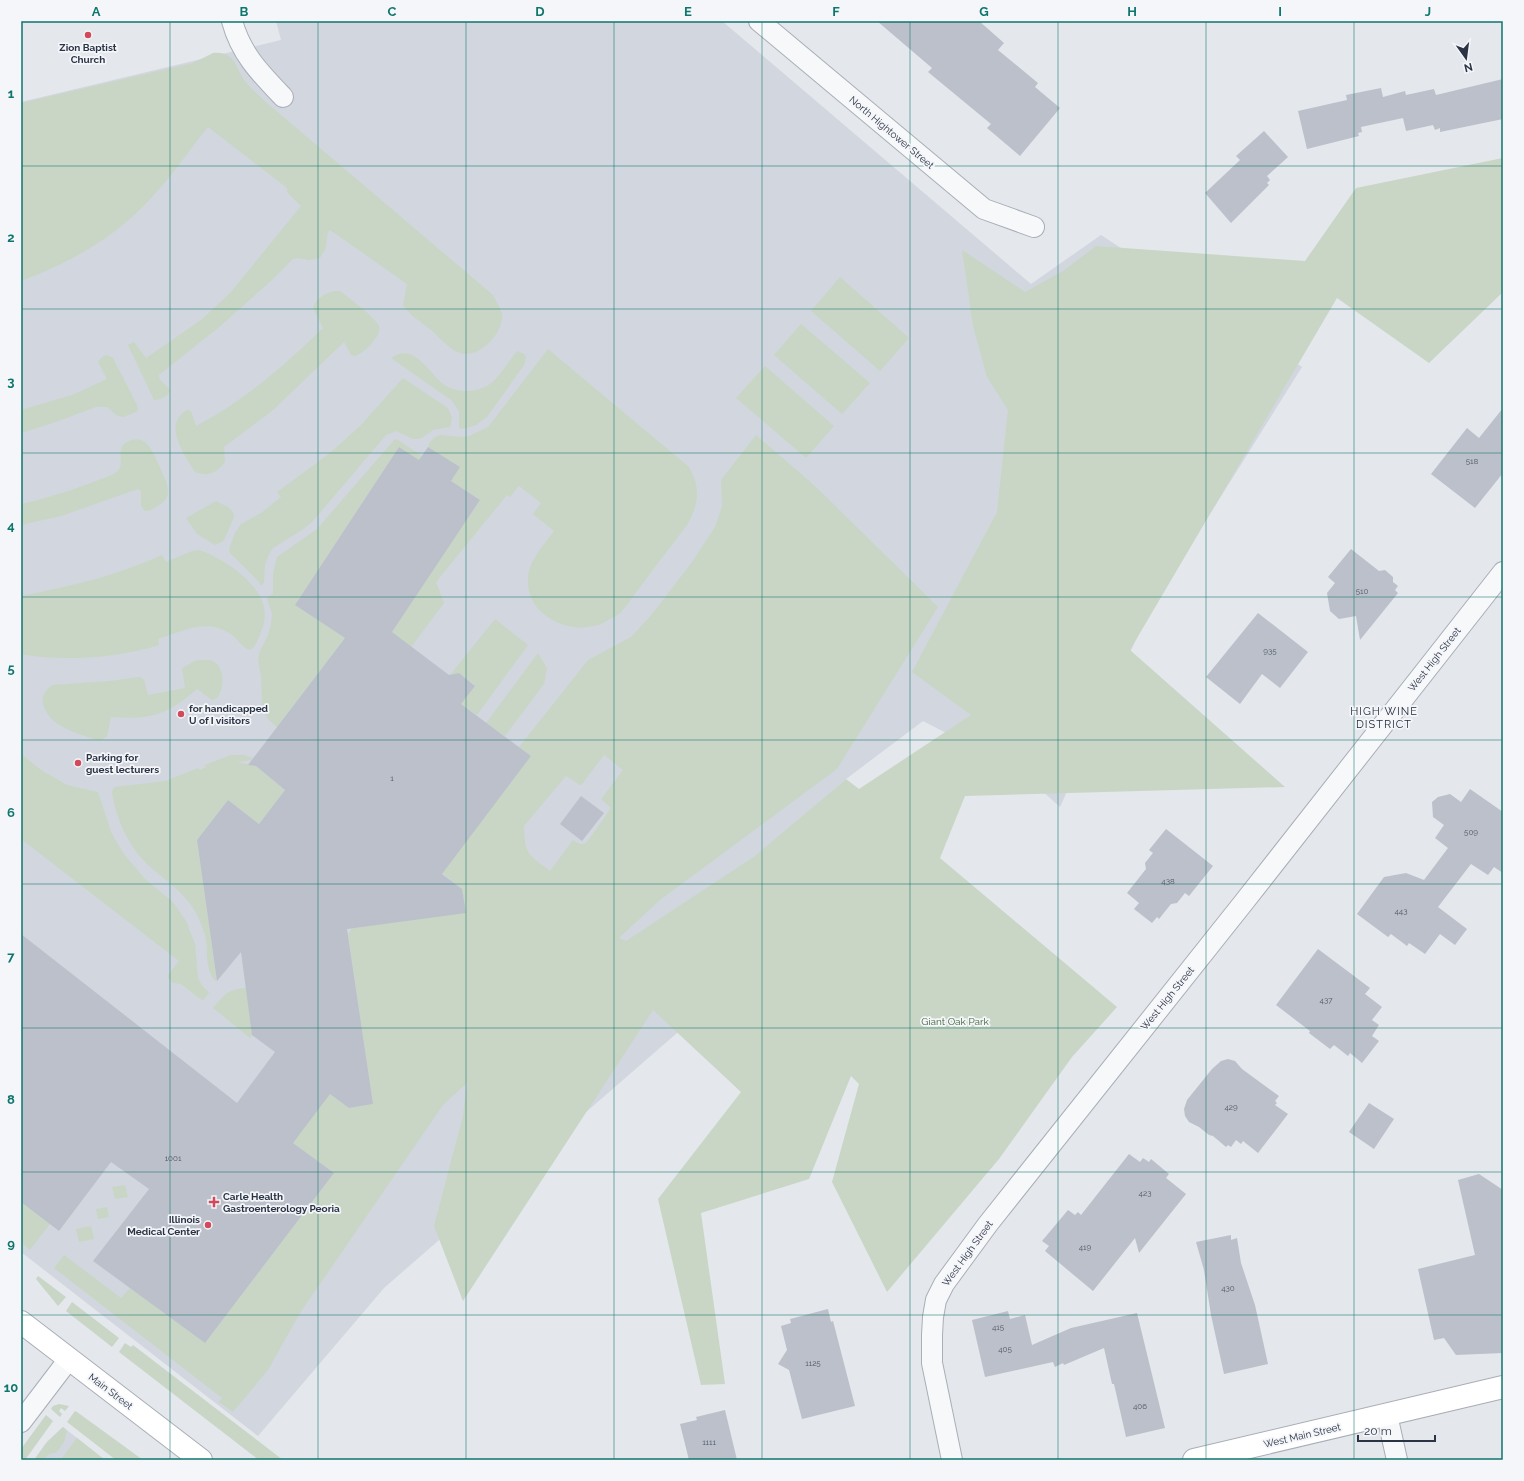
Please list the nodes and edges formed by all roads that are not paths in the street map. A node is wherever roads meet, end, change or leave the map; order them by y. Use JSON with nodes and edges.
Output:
{"nodes":[{"id":1,"x":232,"y":21,"type":"edge"},
{"id":2,"x":759,"y":21,"type":"edge"},
{"id":3,"x":283,"y":97,"type":"dead end"},
{"id":4,"x":1034,"y":227,"type":"dead end"},
{"id":5,"x":1503,"y":572,"type":"edge"},
{"id":6,"x":21,"y":1322,"type":"edge"},
{"id":7,"x":69,"y":1359,"type":"junction"},
{"id":8,"x":1503,"y":1387,"type":"edge"},
{"id":9,"x":1386,"y":1414,"type":"junction"},
{"id":10,"x":21,"y":1422,"type":"edge"},
{"id":11,"x":201,"y":1460,"type":"edge"},
{"id":12,"x":952,"y":1460,"type":"edge"},
{"id":13,"x":1194,"y":1460,"type":"edge"},
{"id":14,"x":1397,"y":1460,"type":"edge"}],
"edges":[{"from":1,"to":3,"type":"street"},
{"from":2,"to":4,"type":"street","name":"North Hightower Street"},
{"from":5,"to":12,"type":"street","name":"West High Street"},
{"from":6,"to":7,"type":"main road","name":"Main Street"},
{"from":7,"to":10,"type":"street"},
{"from":7,"to":11,"type":"main road","name":"Main Street"},
{"from":8,"to":9,"type":"main road","name":"West Main Street"},
{"from":9,"to":13,"type":"main road","name":"West Main Street"},
{"from":9,"to":14,"type":"street"}]}
